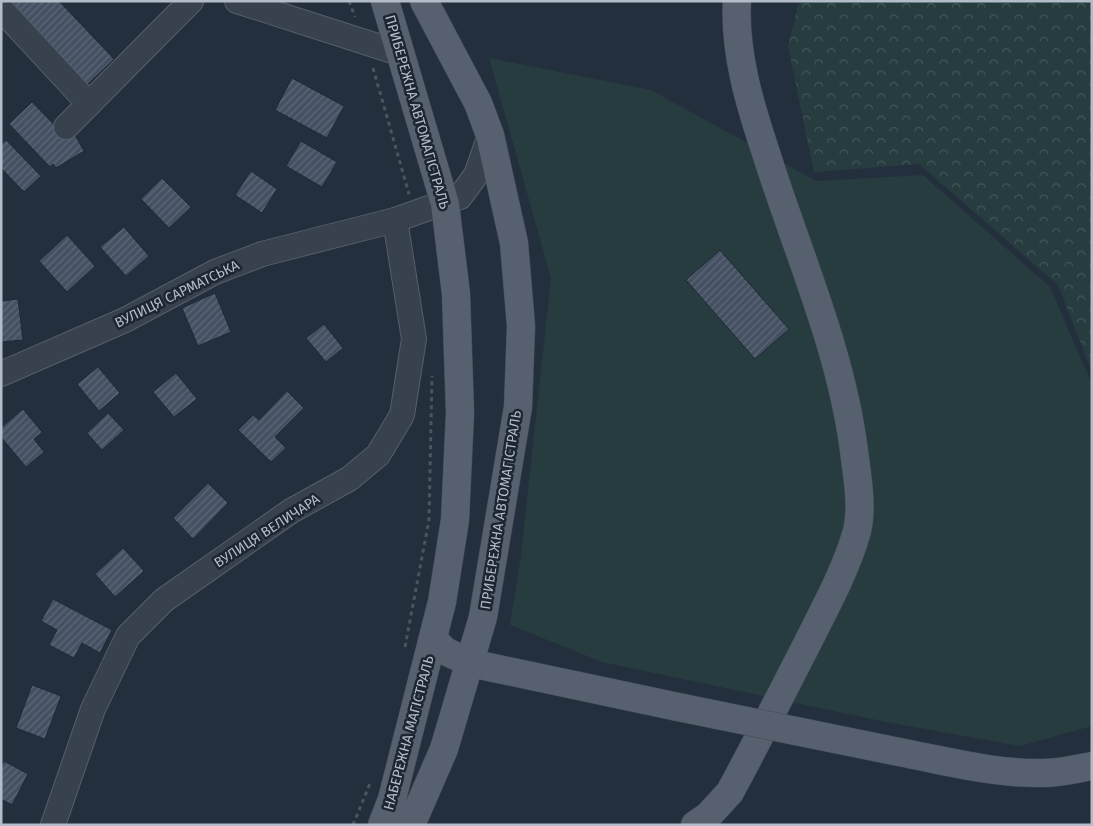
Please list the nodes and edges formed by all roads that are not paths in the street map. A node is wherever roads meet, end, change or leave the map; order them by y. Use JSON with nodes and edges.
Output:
{"nodes":[{"id":1,"x":191,"y":1,"type":"edge"},
{"id":2,"x":237,"y":1,"type":"edge"},
{"id":3,"x":385,"y":1,"type":"edge"},
{"id":4,"x":424,"y":1,"type":"edge"},
{"id":5,"x":737,"y":1,"type":"edge"},
{"id":6,"x":1,"y":9,"type":"edge"},
{"id":7,"x":402,"y":54,"type":"junction"},
{"id":8,"x":89,"y":104,"type":"junction"},
{"id":9,"x":66,"y":127,"type":"dead end"},
{"id":10,"x":490,"y":135,"type":"junction"},
{"id":11,"x":445,"y":204,"type":"junction"},
{"id":12,"x":395,"y":220,"type":"junction"},
{"id":13,"x":1,"y":374,"type":"edge"},
{"id":14,"x":434,"y":640,"type":"junction"},
{"id":15,"x":470,"y":663,"type":"junction"},
{"id":16,"x":1092,"y":766,"type":"edge"},
{"id":17,"x":52,"y":825,"type":"edge"},
{"id":18,"x":382,"y":825,"type":"edge"},
{"id":19,"x":411,"y":825,"type":"edge"},
{"id":20,"x":695,"y":825,"type":"edge"}],
"edges":[{"from":1,"to":8,"type":"street"},
{"from":2,"to":7,"type":"street"},
{"from":3,"to":7,"type":"main road","name":"ПРИБЕРЕЖНА АВТОМАГІСТРАЛЬ"},
{"from":4,"to":10,"type":"main road","name":"ПРИБЕРЕЖНА АВТОМАГІСТРАЛЬ"},
{"from":5,"to":20,"type":"main road"},
{"from":6,"to":8,"type":"street"},
{"from":7,"to":11,"type":"main road","name":"ПРИБЕРЕЖНА АВТОМАГІСТРАЛЬ"},
{"from":8,"to":9,"type":"street"},
{"from":10,"to":11,"type":"street","name":"ВУЛИЦЯ САРМАТСЬКА"},
{"from":10,"to":15,"type":"main road","name":"ПРИБЕРЕЖНА АВТОМАГІСТРАЛЬ"},
{"from":11,"to":12,"type":"street","name":"ВУЛИЦЯ САРМАТСЬКА"},
{"from":11,"to":14,"type":"main road","name":"ПРИБЕРЕЖНА АВТОМАГІСТРАЛЬ"},
{"from":12,"to":13,"type":"street","name":"ВУЛИЦЯ САРМАТСЬКА"},
{"from":12,"to":17,"type":"street","name":"ВУЛИЦЯ ВЕЛИЧАРА"},
{"from":14,"to":15,"type":"main road"},
{"from":14,"to":18,"type":"main road","name":"НАБЕРЕЖНА МАГІСТРАЛЬ"},
{"from":15,"to":16,"type":"main road","bridge":true},
{"from":15,"to":19,"type":"main road","name":"ПРИБЕРЕЖНА АВТОМАГІСТРАЛЬ"}]}
